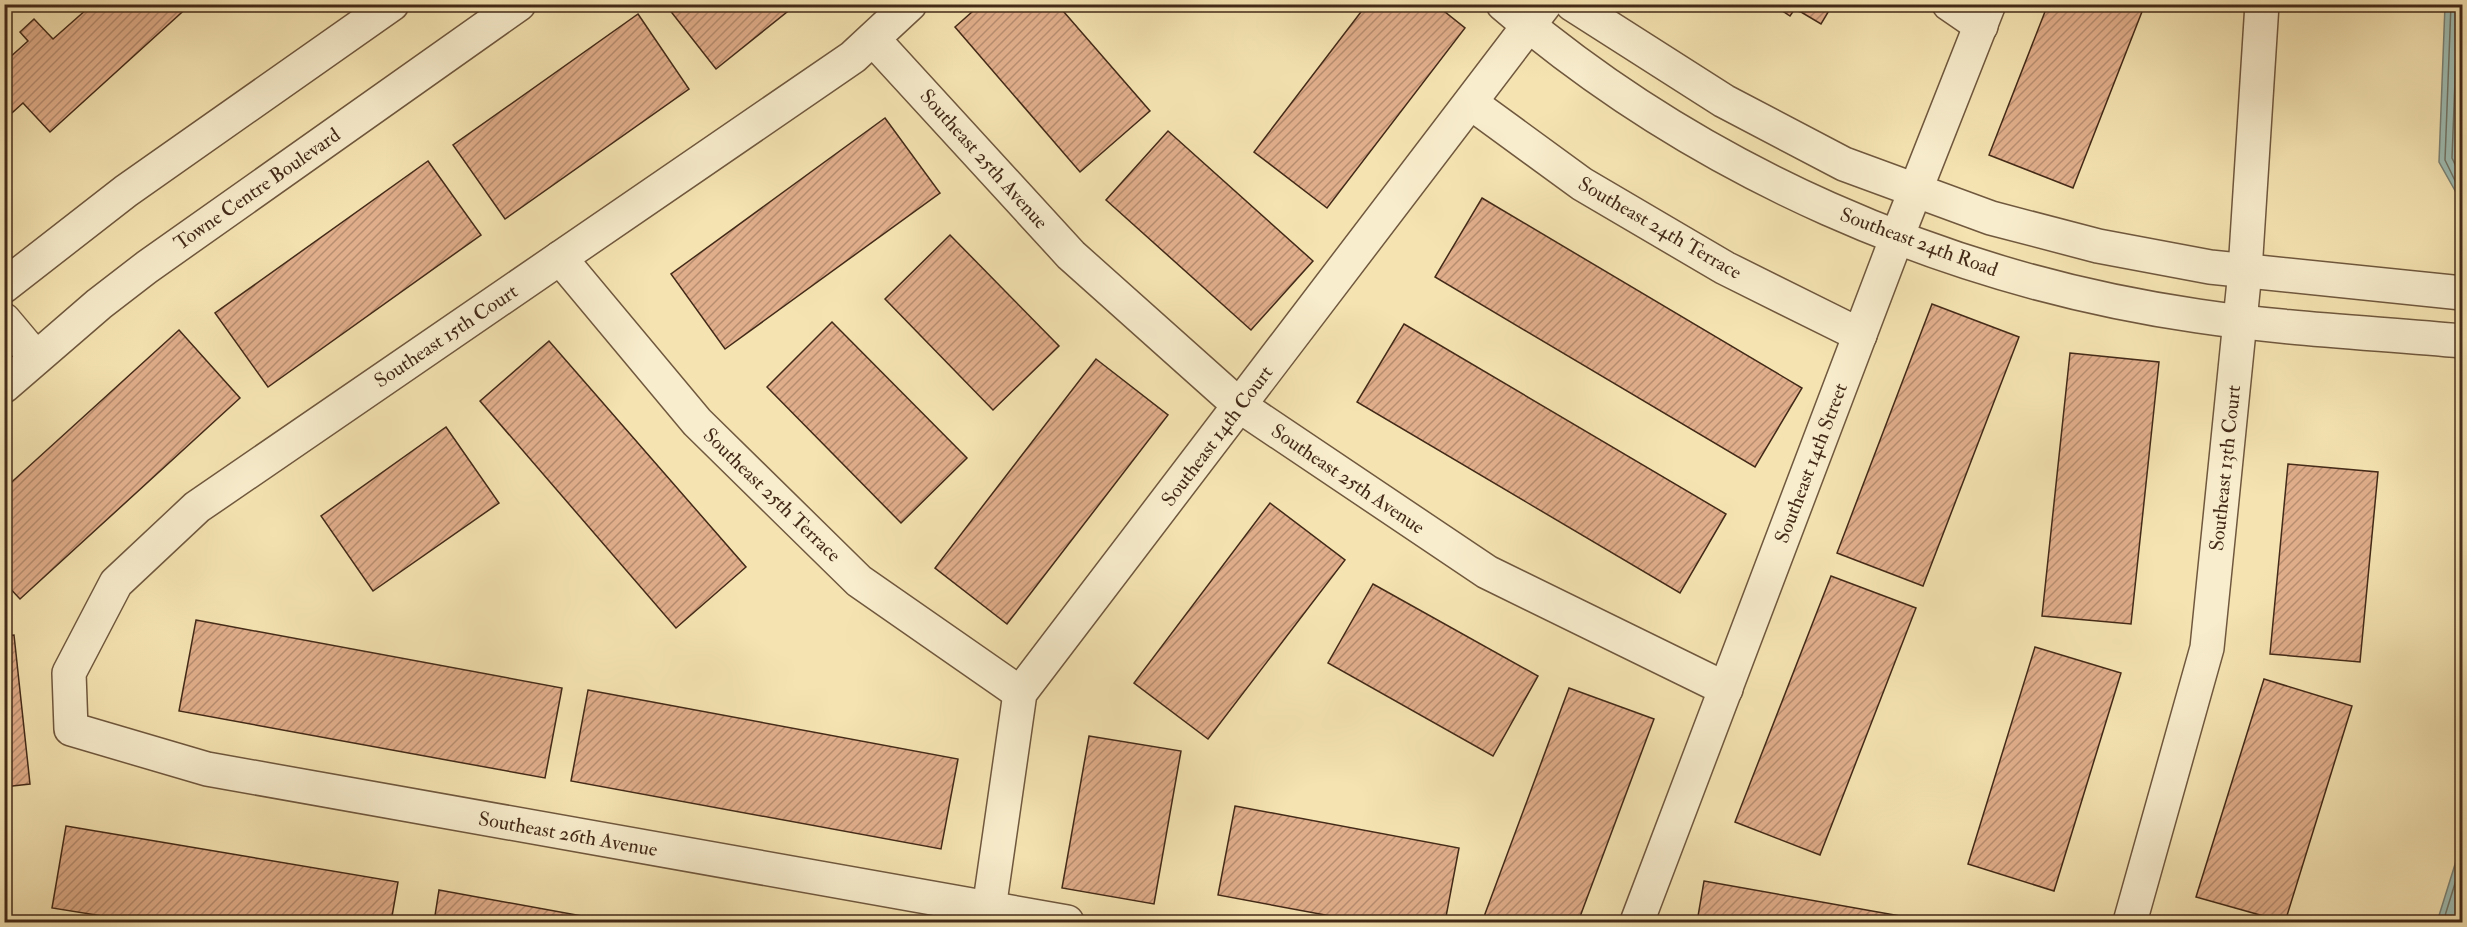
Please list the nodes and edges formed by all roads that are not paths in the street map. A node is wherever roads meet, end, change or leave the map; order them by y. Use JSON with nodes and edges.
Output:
{"nodes":[{"id":1,"x":392,"y":4,"type":"edge"},
{"id":2,"x":519,"y":4,"type":"edge"},
{"id":3,"x":910,"y":4,"type":"edge"},
{"id":4,"x":1503,"y":4,"type":"edge"},
{"id":5,"x":1572,"y":4,"type":"edge"},
{"id":6,"x":1949,"y":4,"type":"edge"},
{"id":7,"x":2262,"y":4,"type":"edge"},
{"id":8,"x":1985,"y":15,"type":"edge"},
{"id":9,"x":1538,"y":16,"type":"edge"},
{"id":10,"x":873,"y":39,"type":"junction"},
{"id":11,"x":1471,"y":103,"type":"junction"},
{"id":12,"x":1917,"y":191,"type":"junction"},
{"id":13,"x":1897,"y":237,"type":"junction"},
{"id":14,"x":560,"y":258,"type":"junction"},
{"id":15,"x":2245,"y":271,"type":"junction"},
{"id":16,"x":4,"y":286,"type":"edge"},
{"id":17,"x":2463,"y":293,"type":"edge"},
{"id":18,"x":4,"y":320,"type":"edge"},
{"id":19,"x":2240,"y":320,"type":"junction"},
{"id":20,"x":1860,"y":335,"type":"junction"},
{"id":21,"x":2463,"y":341,"type":"edge"},
{"id":22,"x":36,"y":358,"type":"junction"},
{"id":23,"x":4,"y":386,"type":"edge"},
{"id":24,"x":1240,"y":406,"type":"junction"},
{"id":25,"x":1726,"y":689,"type":"junction"},
{"id":26,"x":1020,"y":693,"type":"junction"},
{"id":27,"x":71,"y":729,"type":"joint"},
{"id":28,"x":989,"y":909,"type":"junction"},
{"id":29,"x":1068,"y":922,"type":"edge"},
{"id":30,"x":1637,"y":922,"type":"edge"},
{"id":31,"x":2130,"y":922,"type":"edge"}],
"edges":[{"from":1,"to":16,"type":"street"},
{"from":2,"to":22,"type":"street","name":"Towne Centre Boulevard"},
{"from":3,"to":10,"type":"street","name":"Southeast 15th Court"},
{"from":4,"to":9,"type":"street","name":"Southeast 24th Road"},
{"from":5,"to":12,"type":"street"},
{"from":6,"to":8,"type":"street"},
{"from":7,"to":15,"type":"street","name":"Southeast 13th Court"},
{"from":8,"to":12,"type":"street","name":"Southeast 14th Street"},
{"from":9,"to":11,"type":"street","name":"Southeast 14th Court"},
{"from":9,"to":13,"type":"street","name":"Southeast 24th Road"},
{"from":10,"to":14,"type":"street","name":"Southeast 15th Court"},
{"from":10,"to":24,"type":"street","name":"Southeast 25th Avenue"},
{"from":11,"to":20,"type":"street","name":"Southeast 24th Terrace"},
{"from":11,"to":24,"type":"street","name":"Southeast 14th Court"},
{"from":12,"to":13,"type":"street","name":"Southeast 14th Street"},
{"from":12,"to":15,"type":"street"},
{"from":13,"to":19,"type":"street","name":"Southeast 24th Road"},
{"from":13,"to":20,"type":"street","name":"Southeast 14th Street"},
{"from":14,"to":26,"type":"street","name":"Southeast 25th Terrace"},
{"from":14,"to":27,"type":"street","name":"Southeast 15th Court"},
{"from":15,"to":17,"type":"street"},
{"from":15,"to":19,"type":"street","name":"Southeast 13th Court"},
{"from":18,"to":22,"type":"street"},
{"from":19,"to":21,"type":"street","name":"Southeast 24th Road"},
{"from":19,"to":31,"type":"street","name":"Southeast 13th Court"},
{"from":20,"to":25,"type":"street","name":"Southeast 14th Street"},
{"from":22,"to":23,"type":"street","name":"Towne Centre Boulevard"},
{"from":24,"to":25,"type":"street","name":"Southeast 25th Avenue"},
{"from":24,"to":26,"type":"street","name":"Southeast 14th Court"},
{"from":25,"to":30,"type":"street","name":"Southeast 14th Street"},
{"from":26,"to":28,"type":"street","name":"Southeast 14th Court"},
{"from":27,"to":28,"type":"street","name":"Southeast 26th Avenue"},
{"from":28,"to":29,"type":"street","name":"Southeast 26th Avenue"}]}
